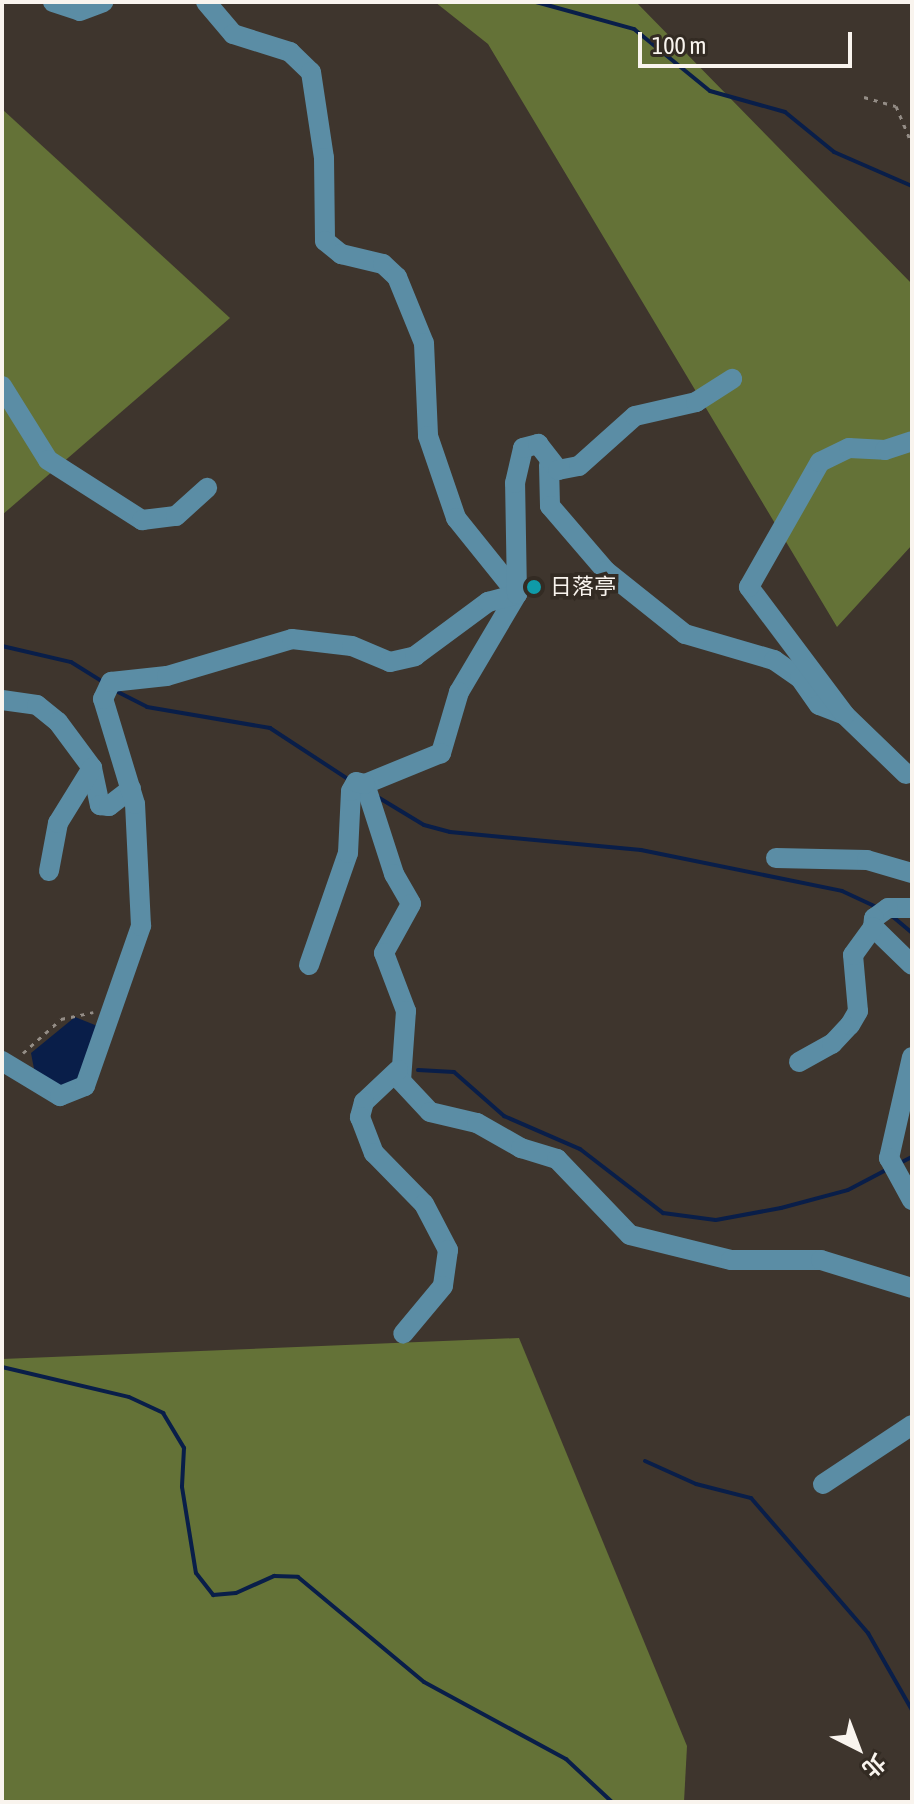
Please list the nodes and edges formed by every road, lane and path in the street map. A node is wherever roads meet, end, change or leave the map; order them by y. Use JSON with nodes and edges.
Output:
{"nodes":[{"id":1,"x":53,"y":2,"type":"edge"},
{"id":2,"x":103,"y":2,"type":"edge"},
{"id":3,"x":206,"y":2,"type":"edge"},
{"id":4,"x":864,"y":97,"type":"dead end"},
{"id":5,"x":912,"y":144,"type":"edge"},
{"id":6,"x":732,"y":379,"type":"dead end"},
{"id":7,"x":2,"y":386,"type":"edge"},
{"id":8,"x":912,"y":441,"type":"edge"},
{"id":9,"x":549,"y":465,"type":"junction"},
{"id":10,"x":207,"y":488,"type":"dead end"},
{"id":11,"x":517,"y":594,"type":"junction"},
{"id":12,"x":2,"y":700,"type":"edge"},
{"id":13,"x":845,"y":715,"type":"junction"},
{"id":14,"x":92,"y":768,"type":"junction"},
{"id":15,"x":906,"y":774,"type":"dead end"},
{"id":16,"x":365,"y":784,"type":"junction"},
{"id":17,"x":131,"y":789,"type":"junction"},
{"id":18,"x":776,"y":858,"type":"dead end"},
{"id":19,"x":49,"y":871,"type":"dead end"},
{"id":20,"x":912,"y":873,"type":"edge"},
{"id":21,"x":912,"y":908,"type":"edge"},
{"id":22,"x":873,"y":927,"type":"junction"},
{"id":23,"x":309,"y":965,"type":"dead end"},
{"id":24,"x":912,"y":965,"type":"edge"},
{"id":25,"x":114,"y":1011,"type":"junction"},
{"id":26,"x":912,"y":1057,"type":"edge"},
{"id":27,"x":799,"y":1062,"type":"dead end"},
{"id":28,"x":5,"y":1063,"type":"edge"},
{"id":29,"x":398,"y":1070,"type":"junction"},
{"id":30,"x":912,"y":1200,"type":"edge"},
{"id":31,"x":912,"y":1288,"type":"edge"},
{"id":32,"x":403,"y":1334,"type":"dead end"},
{"id":33,"x":912,"y":1425,"type":"edge"},
{"id":34,"x":823,"y":1484,"type":"dead end"}],
"edges":[{"from":1,"to":2,"type":"lane"},
{"from":3,"to":11,"type":"lane"},
{"from":4,"to":5,"type":"path"},
{"from":6,"to":9,"type":"lane"},
{"from":7,"to":10,"type":"lane"},
{"from":8,"to":13,"type":"lane"},
{"from":9,"to":11,"type":"lane"},
{"from":9,"to":13,"type":"lane"},
{"from":11,"to":16,"type":"lane"},
{"from":11,"to":17,"type":"lane"},
{"from":12,"to":14,"type":"lane"},
{"from":13,"to":15,"type":"lane"},
{"from":14,"to":17,"type":"lane"},
{"from":14,"to":19,"type":"lane"},
{"from":16,"to":23,"type":"lane"},
{"from":16,"to":29,"type":"lane"},
{"from":17,"to":25,"type":"lane"},
{"from":18,"to":20,"type":"lane"},
{"from":21,"to":22,"type":"lane"},
{"from":22,"to":24,"type":"lane"},
{"from":22,"to":27,"type":"lane"},
{"from":25,"to":28,"type":"path"},
{"from":25,"to":28,"type":"lane"},
{"from":26,"to":30,"type":"lane"},
{"from":29,"to":31,"type":"lane"},
{"from":29,"to":32,"type":"lane"},
{"from":33,"to":34,"type":"lane"}]}
